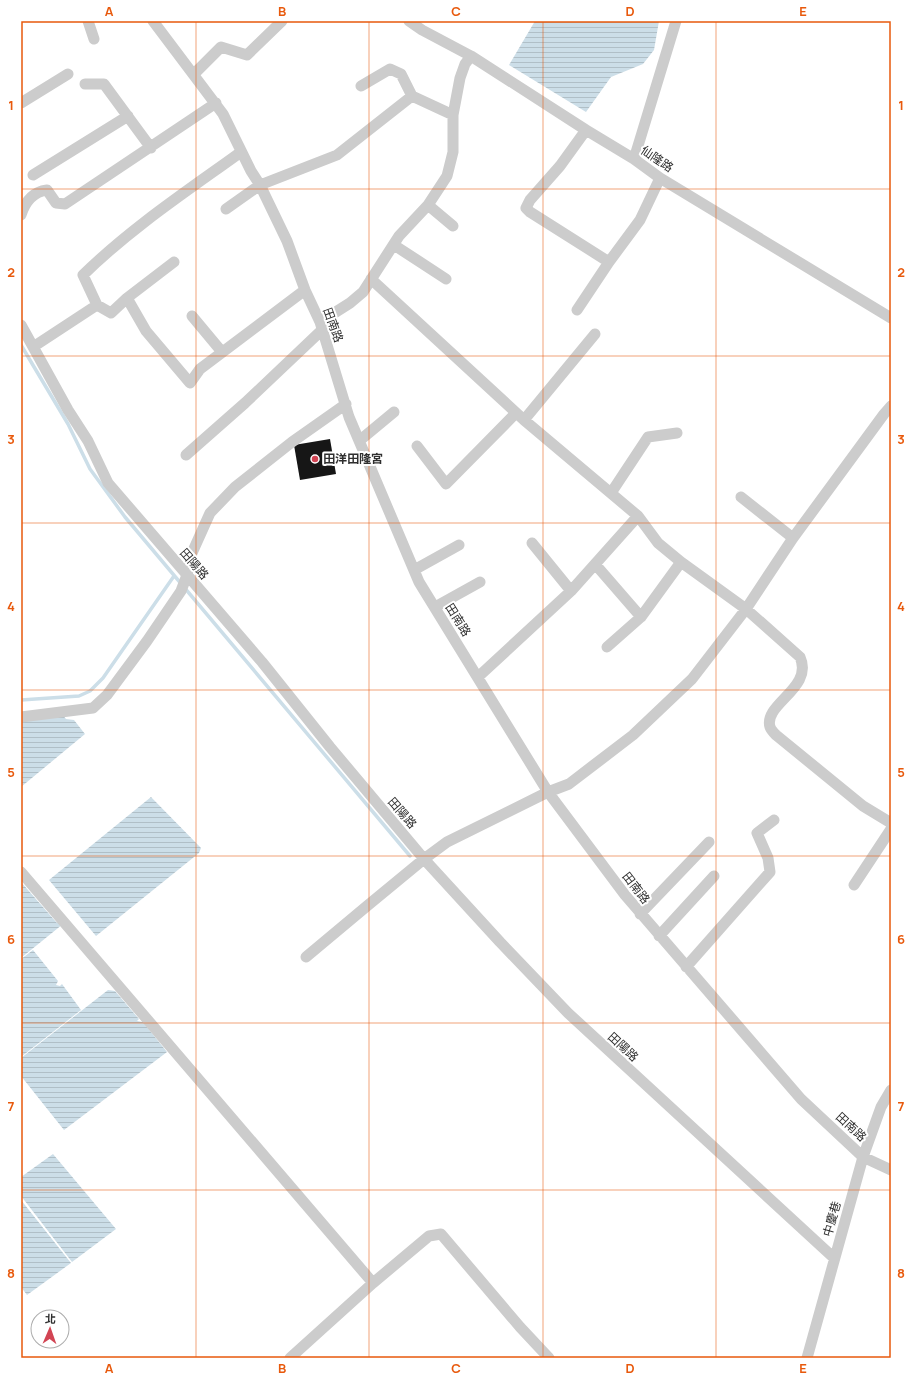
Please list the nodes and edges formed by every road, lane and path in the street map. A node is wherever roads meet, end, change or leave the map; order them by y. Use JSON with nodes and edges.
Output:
{"nodes":[{"id":1,"x":88,"y":21,"type":"edge"},
{"id":2,"x":153,"y":21,"type":"edge"},
{"id":3,"x":282,"y":21,"type":"edge"},
{"id":4,"x":409,"y":21,"type":"edge"},
{"id":5,"x":676,"y":21,"type":"edge"},
{"id":6,"x":94,"y":39,"type":"dead end"},
{"id":7,"x":471,"y":56,"type":"junction"},
{"id":8,"x":68,"y":74,"type":"dead end"},
{"id":9,"x":194,"y":74,"type":"junction"},
{"id":10,"x":85,"y":84,"type":"dead end"},
{"id":11,"x":361,"y":86,"type":"dead end"},
{"id":12,"x":412,"y":96,"type":"junction"},
{"id":13,"x":216,"y":103,"type":"junction"},
{"id":14,"x":21,"y":104,"type":"edge"},
{"id":15,"x":453,"y":115,"type":"junction"},
{"id":16,"x":128,"y":116,"type":"junction"},
{"id":17,"x":586,"y":130,"type":"junction"},
{"id":18,"x":151,"y":148,"type":"junction"},
{"id":19,"x":242,"y":152,"type":"junction"},
{"id":20,"x":634,"y":159,"type":"junction"},
{"id":21,"x":33,"y":175,"type":"dead end"},
{"id":22,"x":660,"y":178,"type":"junction"},
{"id":23,"x":260,"y":185,"type":"junction"},
{"id":24,"x":428,"y":205,"type":"junction"},
{"id":25,"x":226,"y":209,"type":"dead end"},
{"id":26,"x":21,"y":215,"type":"edge"},
{"id":27,"x":453,"y":226,"type":"dead end"},
{"id":28,"x":394,"y":245,"type":"junction"},
{"id":29,"x":174,"y":262,"type":"dead end"},
{"id":30,"x":609,"y":262,"type":"junction"},
{"id":31,"x":371,"y":279,"type":"junction"},
{"id":32,"x":446,"y":279,"type":"dead end"},
{"id":33,"x":305,"y":290,"type":"junction"},
{"id":34,"x":127,"y":298,"type":"junction"},
{"id":35,"x":97,"y":305,"type":"junction"},
{"id":36,"x":577,"y":310,"type":"dead end"},
{"id":37,"x":192,"y":316,"type":"dead end"},
{"id":38,"x":891,"y":318,"type":"edge"},
{"id":39,"x":21,"y":325,"type":"edge"},
{"id":40,"x":321,"y":325,"type":"junction"},
{"id":41,"x":595,"y":334,"type":"dead end"},
{"id":42,"x":33,"y":347,"type":"junction"},
{"id":43,"x":222,"y":352,"type":"junction"},
{"id":44,"x":346,"y":404,"type":"junction"},
{"id":45,"x":891,"y":406,"type":"edge"},
{"id":46,"x":394,"y":412,"type":"dead end"},
{"id":47,"x":520,"y":417,"type":"junction"},
{"id":48,"x":677,"y":433,"type":"dead end"},
{"id":49,"x":359,"y":441,"type":"junction"},
{"id":50,"x":417,"y":446,"type":"dead end"},
{"id":51,"x":186,"y":455,"type":"dead end"},
{"id":52,"x":611,"y":493,"type":"junction"},
{"id":53,"x":741,"y":497,"type":"dead end"},
{"id":54,"x":638,"y":516,"type":"junction"},
{"id":55,"x":793,"y":538,"type":"junction"},
{"id":56,"x":532,"y":543,"type":"dead end"},
{"id":57,"x":459,"y":545,"type":"dead end"},
{"id":58,"x":681,"y":562,"type":"junction"},
{"id":59,"x":595,"y":564,"type":"junction"},
{"id":60,"x":414,"y":570,"type":"junction"},
{"id":61,"x":186,"y":578,"type":"junction"},
{"id":62,"x":480,"y":582,"type":"dead end"},
{"id":63,"x":571,"y":590,"type":"junction"},
{"id":64,"x":435,"y":607,"type":"junction"},
{"id":65,"x":746,"y":609,"type":"junction"},
{"id":66,"x":641,"y":617,"type":"junction"},
{"id":67,"x":607,"y":646,"type":"dead end"},
{"id":68,"x":478,"y":677,"type":"junction"},
{"id":69,"x":21,"y":717,"type":"edge"},
{"id":70,"x":548,"y":792,"type":"junction"},
{"id":71,"x":774,"y":820,"type":"dead end"},
{"id":72,"x":891,"y":823,"type":"edge"},
{"id":73,"x":891,"y":829,"type":"edge"},
{"id":74,"x":709,"y":842,"type":"dead end"},
{"id":75,"x":424,"y":859,"type":"junction"},
{"id":76,"x":21,"y":872,"type":"edge"},
{"id":77,"x":714,"y":876,"type":"dead end"},
{"id":78,"x":854,"y":884,"type":"dead end"},
{"id":79,"x":640,"y":914,"type":"junction"},
{"id":80,"x":659,"y":936,"type":"junction"},
{"id":81,"x":306,"y":957,"type":"dead end"},
{"id":82,"x":686,"y":967,"type":"junction"},
{"id":83,"x":891,"y":1090,"type":"edge"},
{"id":84,"x":864,"y":1157,"type":"junction"},
{"id":85,"x":891,"y":1170,"type":"edge"},
{"id":86,"x":834,"y":1258,"type":"junction"},
{"id":87,"x":373,"y":1282,"type":"junction"},
{"id":88,"x":290,"y":1358,"type":"edge"},
{"id":89,"x":548,"y":1358,"type":"edge"},
{"id":90,"x":807,"y":1358,"type":"edge"}],
"edges":[{"from":1,"to":6,"type":"street"},
{"from":2,"to":9,"type":"street","name":"田南路"},
{"from":3,"to":9,"type":"street"},
{"from":4,"to":7,"type":"street","name":"仙隆路"},
{"from":5,"to":20,"type":"street"},
{"from":7,"to":15,"type":"street"},
{"from":7,"to":17,"type":"street","name":"仙隆路"},
{"from":8,"to":14,"type":"street"},
{"from":9,"to":13,"type":"street","name":"田南路"},
{"from":10,"to":16,"type":"street"},
{"from":11,"to":12,"type":"street"},
{"from":12,"to":15,"type":"street"},
{"from":12,"to":23,"type":"street"},
{"from":13,"to":18,"type":"street"},
{"from":13,"to":19,"type":"street","name":"田南路"},
{"from":15,"to":24,"type":"street"},
{"from":16,"to":18,"type":"street"},
{"from":16,"to":21,"type":"street"},
{"from":17,"to":20,"type":"street","name":"仙隆路"},
{"from":17,"to":30,"type":"street"},
{"from":18,"to":26,"type":"street"},
{"from":19,"to":23,"type":"street","name":"田南路"},
{"from":19,"to":35,"type":"street"},
{"from":20,"to":22,"type":"street","name":"仙隆路"},
{"from":22,"to":30,"type":"street"},
{"from":22,"to":38,"type":"street","name":"仙隆路"},
{"from":23,"to":25,"type":"street"},
{"from":23,"to":33,"type":"street","name":"田南路"},
{"from":24,"to":27,"type":"street"},
{"from":24,"to":28,"type":"street"},
{"from":28,"to":31,"type":"street"},
{"from":28,"to":32,"type":"street"},
{"from":29,"to":34,"type":"street"},
{"from":30,"to":36,"type":"street"},
{"from":31,"to":40,"type":"street"},
{"from":31,"to":47,"type":"street"},
{"from":33,"to":40,"type":"street","name":"田南路"},
{"from":33,"to":43,"type":"street"},
{"from":34,"to":35,"type":"street"},
{"from":34,"to":43,"type":"street"},
{"from":35,"to":42,"type":"street"},
{"from":37,"to":43,"type":"street"},
{"from":39,"to":42,"type":"street","name":"田陽路"},
{"from":40,"to":44,"type":"street","name":"田南路"},
{"from":40,"to":51,"type":"street"},
{"from":41,"to":47,"type":"street"},
{"from":42,"to":61,"type":"street","name":"田陽路"},
{"from":44,"to":49,"type":"street","name":"田南路"},
{"from":44,"to":61,"type":"street"},
{"from":45,"to":55,"type":"street"},
{"from":46,"to":49,"type":"street"},
{"from":47,"to":50,"type":"street"},
{"from":47,"to":52,"type":"street"},
{"from":48,"to":52,"type":"street"},
{"from":49,"to":60,"type":"street","name":"田南路"},
{"from":52,"to":54,"type":"street"},
{"from":53,"to":55,"type":"street"},
{"from":54,"to":58,"type":"street"},
{"from":54,"to":59,"type":"street"},
{"from":55,"to":65,"type":"street"},
{"from":56,"to":63,"type":"street"},
{"from":57,"to":60,"type":"street"},
{"from":58,"to":65,"type":"street"},
{"from":58,"to":66,"type":"street"},
{"from":59,"to":63,"type":"street"},
{"from":59,"to":66,"type":"street"},
{"from":60,"to":64,"type":"street","name":"田南路"},
{"from":61,"to":69,"type":"street"},
{"from":61,"to":75,"type":"street","name":"田陽路"},
{"from":62,"to":64,"type":"street"},
{"from":63,"to":68,"type":"street"},
{"from":64,"to":68,"type":"street","name":"田南路"},
{"from":65,"to":70,"type":"street"},
{"from":65,"to":72,"type":"street"},
{"from":66,"to":67,"type":"street"},
{"from":68,"to":70,"type":"street","name":"田南路"},
{"from":70,"to":75,"type":"street"},
{"from":70,"to":79,"type":"street","name":"田南路"},
{"from":71,"to":82,"type":"street"},
{"from":73,"to":78,"type":"street"},
{"from":74,"to":79,"type":"street"},
{"from":75,"to":81,"type":"street"},
{"from":75,"to":86,"type":"street","name":"田陽路"},
{"from":76,"to":87,"type":"street"},
{"from":77,"to":80,"type":"street"},
{"from":79,"to":80,"type":"street","name":"田南路"},
{"from":80,"to":82,"type":"street","name":"田南路"},
{"from":82,"to":84,"type":"street","name":"田南路"},
{"from":83,"to":84,"type":"street","name":"中慶巷"},
{"from":84,"to":85,"type":"street","name":"田南路"},
{"from":84,"to":86,"type":"street","name":"中慶巷"},
{"from":86,"to":90,"type":"street","name":"中慶巷"},
{"from":87,"to":88,"type":"street"},
{"from":87,"to":89,"type":"street"}]}
